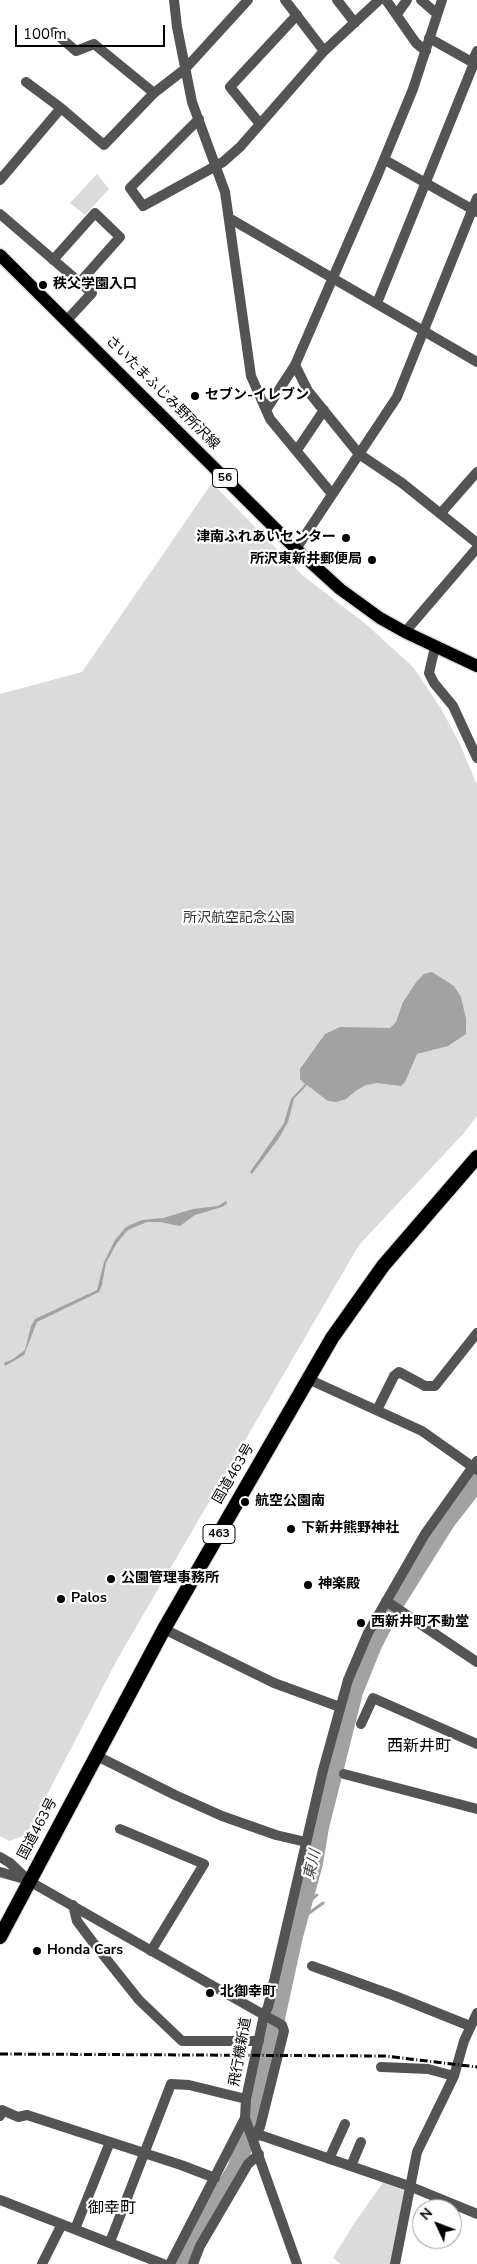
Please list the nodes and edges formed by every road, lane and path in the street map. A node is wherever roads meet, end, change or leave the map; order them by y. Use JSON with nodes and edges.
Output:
{"nodes":[{"id":1,"x":174,"y":0,"type":"edge"},
{"id":2,"x":248,"y":0,"type":"edge"},
{"id":3,"x":285,"y":0,"type":"edge"},
{"id":4,"x":337,"y":0,"type":"edge"},
{"id":5,"x":379,"y":0,"type":"edge"},
{"id":6,"x":386,"y":0,"type":"edge"},
{"id":7,"x":407,"y":0,"type":"edge"},
{"id":8,"x":421,"y":0,"type":"edge"},
{"id":9,"x":442,"y":0,"type":"edge"},
{"id":10,"x":436,"y":13,"type":"junction"},
{"id":11,"x":397,"y":14,"type":"junction"},
{"id":12,"x":297,"y":15,"type":"junction"},
{"id":13,"x":356,"y":23,"type":"junction"},
{"id":14,"x":54,"y":32,"type":"dead end"},
{"id":15,"x":429,"y":38,"type":"junction"},
{"id":16,"x":324,"y":50,"type":"junction"},
{"id":17,"x":426,"y":51,"type":"junction"},
{"id":18,"x":477,"y":51,"type":"edge"},
{"id":19,"x":475,"y":63,"type":"edge"},
{"id":20,"x":185,"y":69,"type":"junction"},
{"id":21,"x":26,"y":82,"type":"dead end"},
{"id":22,"x":154,"y":93,"type":"junction"},
{"id":23,"x":61,"y":108,"type":"junction"},
{"id":24,"x":199,"y":119,"type":"junction"},
{"id":25,"x":260,"y":124,"type":"junction"},
{"id":26,"x":384,"y":160,"type":"junction"},
{"id":27,"x":216,"y":167,"type":"junction"},
{"id":28,"x":0,"y":180,"type":"edge"},
{"id":29,"x":426,"y":183,"type":"junction"},
{"id":30,"x":477,"y":198,"type":"edge"},
{"id":31,"x":475,"y":211,"type":"edge"},
{"id":32,"x":0,"y":214,"type":"edge"},
{"id":33,"x":229,"y":218,"type":"junction"},
{"id":34,"x":0,"y":255,"type":"edge"},
{"id":35,"x":53,"y":260,"type":"junction"},
{"id":36,"x":333,"y":279,"type":"junction"},
{"id":37,"x":80,"y":282,"type":"junction"},
{"id":38,"x":377,"y":303,"type":"junction"},
{"id":39,"x":68,"y":320,"type":"junction"},
{"id":40,"x":423,"y":331,"type":"junction"},
{"id":41,"x":477,"y":362,"type":"edge"},
{"id":42,"x":296,"y":364,"type":"junction"},
{"id":43,"x":266,"y":410,"type":"junction"},
{"id":44,"x":324,"y":410,"type":"junction"},
{"id":45,"x":297,"y":450,"type":"junction"},
{"id":46,"x":359,"y":454,"type":"junction"},
{"id":47,"x":477,"y":472,"type":"edge"},
{"id":48,"x":332,"y":494,"type":"junction"},
{"id":49,"x":441,"y":513,"type":"junction"},
{"id":50,"x":477,"y":543,"type":"edge"},
{"id":51,"x":477,"y":548,"type":"edge"},
{"id":52,"x":296,"y":549,"type":"junction"},
{"id":53,"x":405,"y":632,"type":"junction"},
{"id":54,"x":434,"y":647,"type":"junction"},
{"id":55,"x":477,"y":666,"type":"edge"},
{"id":56,"x":474,"y":743,"type":"edge"},
{"id":57,"x":477,"y":758,"type":"edge"},
{"id":58,"x":476,"y":1161,"type":"edge"},
{"id":59,"x":477,"y":1333,"type":"edge"},
{"id":60,"x":308,"y":1379,"type":"junction"},
{"id":61,"x":377,"y":1410,"type":"junction"},
{"id":62,"x":476,"y":1466,"type":"edge"},
{"id":63,"x":388,"y":1603,"type":"junction"},
{"id":64,"x":164,"y":1629,"type":"junction"},
{"id":65,"x":477,"y":1662,"type":"edge"},
{"id":66,"x":340,"y":1707,"type":"junction"},
{"id":67,"x":361,"y":1724,"type":"dead end"},
{"id":68,"x":477,"y":1744,"type":"edge"},
{"id":69,"x":96,"y":1755,"type":"junction"},
{"id":70,"x":344,"y":1774,"type":"dead end"},
{"id":71,"x":477,"y":1809,"type":"edge"},
{"id":72,"x":120,"y":1829,"type":"dead end"},
{"id":73,"x":306,"y":1842,"type":"junction"},
{"id":74,"x":0,"y":1857,"type":"edge"},
{"id":75,"x":0,"y":1872,"type":"edge"},
{"id":76,"x":29,"y":1880,"type":"junction"},
{"id":77,"x":73,"y":1905,"type":"junction"},
{"id":78,"x":0,"y":1937,"type":"edge"},
{"id":79,"x":151,"y":1951,"type":"junction"},
{"id":80,"x":312,"y":1966,"type":"dead end"},
{"id":81,"x":477,"y":2014,"type":"edge"},
{"id":82,"x":266,"y":2016,"type":"junction"},
{"id":83,"x":470,"y":2026,"type":"junction"},
{"id":84,"x":259,"y":2041,"type":"junction"},
{"id":85,"x":381,"y":2067,"type":"dead end"},
{"id":86,"x":454,"y":2076,"type":"junction"},
{"id":87,"x":246,"y":2099,"type":"junction"},
{"id":88,"x":0,"y":2116,"type":"edge"},
{"id":89,"x":245,"y":2120,"type":"junction"},
{"id":90,"x":345,"y":2124,"type":"dead end"},
{"id":91,"x":252,"y":2137,"type":"junction"},
{"id":92,"x":110,"y":2142,"type":"junction"},
{"id":93,"x":361,"y":2142,"type":"dead end"},
{"id":94,"x":145,"y":2153,"type":"junction"},
{"id":95,"x":259,"y":2154,"type":"junction"},
{"id":96,"x":329,"y":2159,"type":"junction"},
{"id":97,"x":351,"y":2166,"type":"junction"},
{"id":98,"x":215,"y":2178,"type":"junction"},
{"id":99,"x":409,"y":2186,"type":"junction"},
{"id":100,"x":0,"y":2200,"type":"edge"},
{"id":101,"x":477,"y":2214,"type":"edge"},
{"id":102,"x":62,"y":2224,"type":"junction"},
{"id":103,"x":74,"y":2229,"type":"junction"},
{"id":104,"x":110,"y":2242,"type":"junction"},
{"id":105,"x":397,"y":2263,"type":"edge"},
{"id":106,"x":42,"y":2264,"type":"edge"},
{"id":107,"x":163,"y":2264,"type":"edge"},
{"id":108,"x":170,"y":2264,"type":"edge"},
{"id":109,"x":193,"y":2264,"type":"edge"},
{"id":110,"x":298,"y":2264,"type":"edge"}],
"edges":[{"from":1,"to":20,"type":"street"},
{"from":2,"to":20,"type":"street"},
{"from":3,"to":12,"type":"street"},
{"from":4,"to":13,"type":"street"},
{"from":5,"to":13,"type":"street"},
{"from":6,"to":11,"type":"street"},
{"from":7,"to":11,"type":"street"},
{"from":8,"to":10,"type":"street"},
{"from":9,"to":10,"type":"street"},
{"from":10,"to":15,"type":"street"},
{"from":11,"to":17,"type":"street"},
{"from":12,"to":16,"type":"street"},
{"from":12,"to":25,"type":"street"},
{"from":13,"to":16,"type":"street"},
{"from":14,"to":22,"type":"street"},
{"from":15,"to":17,"type":"street"},
{"from":15,"to":19,"type":"street"},
{"from":16,"to":25,"type":"street"},
{"from":17,"to":26,"type":"street"},
{"from":18,"to":19,"type":"street"},
{"from":19,"to":29,"type":"street"},
{"from":20,"to":22,"type":"street"},
{"from":20,"to":24,"type":"street"},
{"from":21,"to":23,"type":"street"},
{"from":22,"to":23,"type":"street"},
{"from":23,"to":28,"type":"street"},
{"from":24,"to":27,"type":"street"},
{"from":24,"to":27,"type":"street"},
{"from":25,"to":27,"type":"street"},
{"from":26,"to":29,"type":"street"},
{"from":26,"to":36,"type":"street"},
{"from":27,"to":33,"type":"street"},
{"from":29,"to":31,"type":"street"},
{"from":29,"to":38,"type":"street"},
{"from":30,"to":31,"type":"street"},
{"from":31,"to":40,"type":"street"},
{"from":32,"to":35,"type":"street"},
{"from":33,"to":36,"type":"street"},
{"from":33,"to":43,"type":"street"},
{"from":34,"to":39,"type":"main road","name":"さいたまふじみ野所沢線","number":"56"},
{"from":35,"to":37,"type":"street"},
{"from":35,"to":37,"type":"street"},
{"from":36,"to":38,"type":"street"},
{"from":36,"to":42,"type":"street"},
{"from":37,"to":39,"type":"street"},
{"from":38,"to":40,"type":"street"},
{"from":39,"to":52,"type":"main road","name":"さいたまふじみ野所沢線","number":"56"},
{"from":40,"to":41,"type":"street"},
{"from":40,"to":46,"type":"street"},
{"from":42,"to":43,"type":"street"},
{"from":42,"to":44,"type":"street"},
{"from":43,"to":45,"type":"street"},
{"from":44,"to":45,"type":"street"},
{"from":44,"to":46,"type":"street"},
{"from":45,"to":48,"type":"street"},
{"from":46,"to":48,"type":"street"},
{"from":46,"to":49,"type":"street"},
{"from":47,"to":49,"type":"street"},
{"from":48,"to":52,"type":"street"},
{"from":49,"to":50,"type":"street"},
{"from":51,"to":53,"type":"street"},
{"from":52,"to":53,"type":"main road","name":"さいたまふじみ野所沢線","number":"56"},
{"from":53,"to":54,"type":"main road","name":"さいたまふじみ野所沢線","number":"56"},
{"from":54,"to":55,"type":"main road","name":"さいたまふじみ野所沢線","number":"56"},
{"from":54,"to":56,"type":"street"},
{"from":56,"to":57,"type":"street"},
{"from":58,"to":60,"type":"highway","name":"国道463号","number":"463"},
{"from":59,"to":61,"type":"street"},
{"from":60,"to":61,"type":"street"},
{"from":60,"to":64,"type":"highway","name":"国道463号","number":"463"},
{"from":61,"to":62,"type":"street"},
{"from":62,"to":63,"type":"street"},
{"from":63,"to":65,"type":"street"},
{"from":63,"to":66,"type":"street"},
{"from":64,"to":66,"type":"street"},
{"from":64,"to":69,"type":"highway","name":"国道463号","number":"463"},
{"from":66,"to":73,"type":"street"},
{"from":67,"to":68,"type":"street"},
{"from":69,"to":73,"type":"street"},
{"from":69,"to":76,"type":"highway","name":"国道463号","number":"463"},
{"from":70,"to":71,"type":"street"},
{"from":72,"to":79,"type":"street"},
{"from":73,"to":82,"type":"street"},
{"from":74,"to":76,"type":"street"},
{"from":75,"to":76,"type":"street"},
{"from":76,"to":77,"type":"street","name":"飛行機新道"},
{"from":76,"to":78,"type":"highway","name":"国道463号","number":"463"},
{"from":77,"to":79,"type":"street","name":"飛行機新道"},
{"from":77,"to":84,"type":"street"},
{"from":79,"to":82,"type":"street","name":"飛行機新道"},
{"from":80,"to":83,"type":"street"},
{"from":81,"to":83,"type":"street"},
{"from":82,"to":84,"type":"street","name":"飛行機新道"},
{"from":82,"to":91,"type":"street"},
{"from":83,"to":86,"type":"street"},
{"from":84,"to":87,"type":"street","name":"飛行機新道"},
{"from":85,"to":86,"type":"street"},
{"from":86,"to":99,"type":"street"},
{"from":87,"to":89,"type":"street","name":"飛行機新道"},
{"from":87,"to":94,"type":"street"},
{"from":88,"to":92,"type":"street"},
{"from":89,"to":91,"type":"street","name":"飛行機新道"},
{"from":89,"to":98,"type":"street"},
{"from":90,"to":96,"type":"street"},
{"from":91,"to":95,"type":"street","name":"飛行機新道"},
{"from":91,"to":96,"type":"street"},
{"from":92,"to":94,"type":"street"},
{"from":92,"to":103,"type":"street"},
{"from":93,"to":97,"type":"street"},
{"from":94,"to":98,"type":"street"},
{"from":94,"to":104,"type":"street"},
{"from":95,"to":109,"type":"street"},
{"from":95,"to":110,"type":"street","name":"飛行機新道"},
{"from":96,"to":97,"type":"street"},
{"from":97,"to":99,"type":"street"},
{"from":98,"to":108,"type":"street"},
{"from":99,"to":101,"type":"street"},
{"from":99,"to":105,"type":"street"},
{"from":100,"to":102,"type":"street"},
{"from":102,"to":103,"type":"street"},
{"from":102,"to":106,"type":"street"},
{"from":103,"to":104,"type":"street"},
{"from":104,"to":107,"type":"street"}]}
